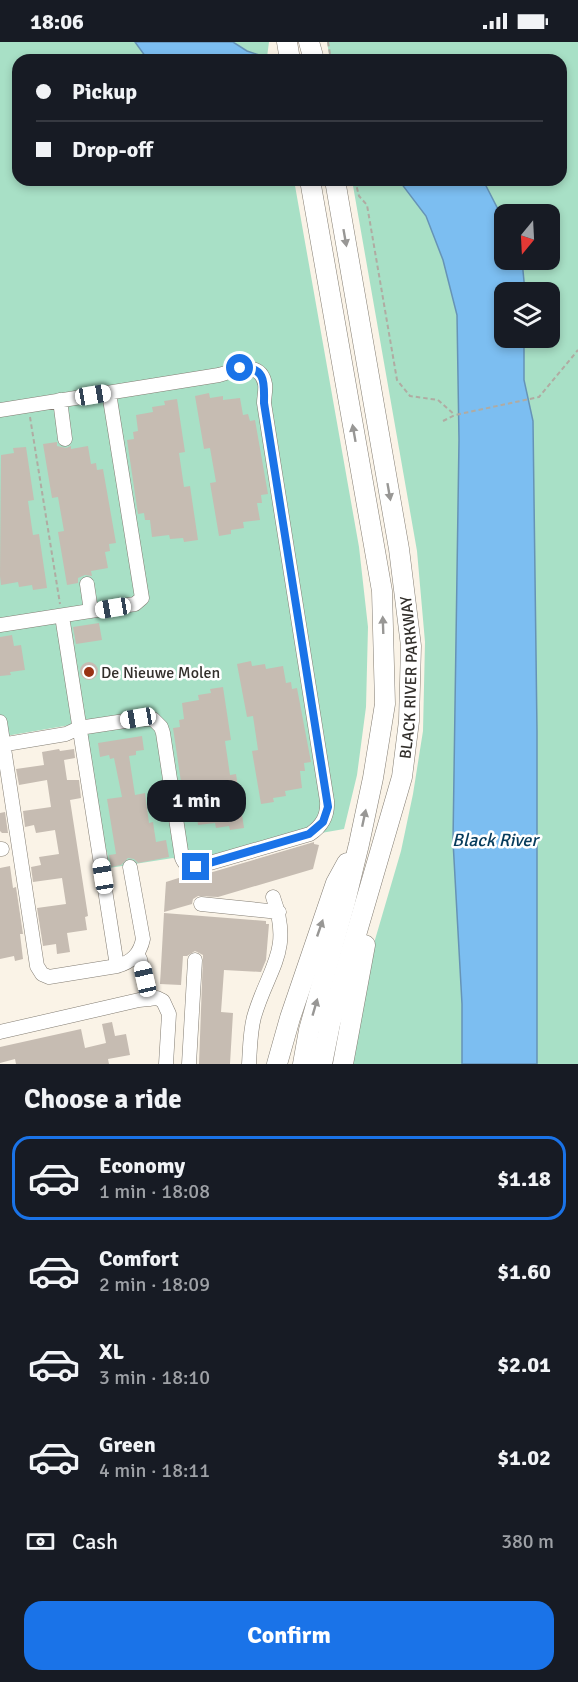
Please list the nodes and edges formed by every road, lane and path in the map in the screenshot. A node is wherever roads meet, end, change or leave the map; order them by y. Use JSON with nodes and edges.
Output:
{"nodes":[{"id":1,"x":311,"y":186,"type":"edge"},
{"id":2,"x":336,"y":186,"type":"edge"},
{"id":3,"x":356,"y":186,"type":"edge"},
{"id":4,"x":578,"y":350,"type":"edge"},
{"id":5,"x":109,"y":393,"type":"junction"},
{"id":6,"x":60,"y":400,"type":"junction"},
{"id":7,"x":29,"y":405,"type":"junction"},
{"id":8,"x":0,"y":410,"type":"edge"},
{"id":9,"x":455,"y":415,"type":"junction"},
{"id":10,"x":443,"y":421,"type":"dead end"},
{"id":11,"x":65,"y":439,"type":"dead end"},
{"id":12,"x":87,"y":584,"type":"dead end"},
{"id":13,"x":91,"y":611,"type":"junction"},
{"id":14,"x":62,"y":616,"type":"junction"},
{"id":15,"x":0,"y":625,"type":"edge"},
{"id":16,"x":0,"y":722,"type":"edge"},
{"id":17,"x":79,"y":728,"type":"junction"},
{"id":18,"x":2,"y":745,"type":"edge"},
{"id":19,"x":402,"y":777,"type":"junction"},
{"id":20,"x":359,"y":844,"type":"junction"},
{"id":21,"x":130,"y":867,"type":"dead end"},
{"id":22,"x":273,"y":897,"type":"dead end"},
{"id":23,"x":201,"y":904,"type":"dead end"},
{"id":24,"x":279,"y":912,"type":"junction"},
{"id":25,"x":137,"y":954,"type":"junction"},
{"id":26,"x":195,"y":960,"type":"dead end"},
{"id":27,"x":117,"y":966,"type":"junction"},
{"id":28,"x":153,"y":999,"type":"junction"},
{"id":29,"x":0,"y":1032,"type":"edge"},
{"id":30,"x":166,"y":1064,"type":"edge"},
{"id":31,"x":189,"y":1064,"type":"edge"},
{"id":32,"x":249,"y":1064,"type":"edge"},
{"id":33,"x":277,"y":1064,"type":"edge"},
{"id":34,"x":303,"y":1064,"type":"edge"},
{"id":35,"x":322,"y":1064,"type":"edge"},
{"id":36,"x":343,"y":1064,"type":"edge"}],
"edges":[{"from":20,"to":1,"type":"highway","name":"BLACK RIVER PARKWAY","one_way":true},
{"from":2,"to":19,"type":"highway","name":"BLACK RIVER PARKWAY","one_way":true},
{"from":3,"to":9,"type":"path"},
{"from":4,"to":9,"type":"path"},
{"from":5,"to":6,"type":"street"},
{"from":5,"to":13,"type":"street"},
{"from":5,"to":17,"type":"street"},
{"from":6,"to":7,"type":"street"},
{"from":6,"to":11,"type":"street"},
{"from":7,"to":8,"type":"street"},
{"from":7,"to":14,"type":"path"},
{"from":9,"to":10,"type":"path"},
{"from":12,"to":13,"type":"street"},
{"from":13,"to":14,"type":"street"},
{"from":14,"to":15,"type":"street"},
{"from":14,"to":17,"type":"street"},
{"from":16,"to":18,"type":"street"},
{"from":17,"to":18,"type":"street"},
{"from":17,"to":27,"type":"street"},
{"from":18,"to":27,"type":"street"},
{"from":19,"to":35,"type":"highway","name":"BLACK RIVER PARKWAY"},
{"from":19,"to":36,"type":"highway"},
{"from":33,"to":20,"type":"highway","one_way":true},
{"from":34,"to":20,"type":"highway","name":"BLACK RIVER PARKWAY","one_way":true},
{"from":21,"to":25,"type":"street"},
{"from":22,"to":24,"type":"street"},
{"from":23,"to":24,"type":"street"},
{"from":24,"to":32,"type":"street"},
{"from":25,"to":27,"type":"street"},
{"from":25,"to":28,"type":"street"},
{"from":26,"to":31,"type":"street"},
{"from":28,"to":29,"type":"street"},
{"from":28,"to":30,"type":"street"}]}
